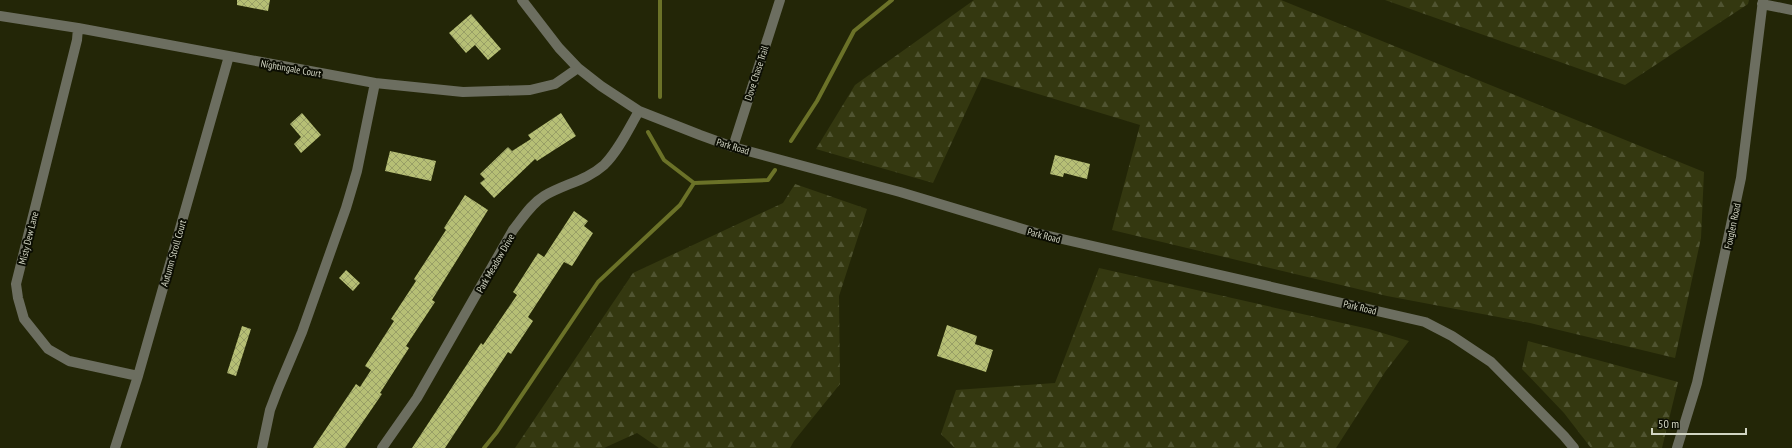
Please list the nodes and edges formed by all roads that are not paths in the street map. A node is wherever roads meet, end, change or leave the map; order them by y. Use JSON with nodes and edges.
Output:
{"nodes":[{"id":1,"x":522,"y":0,"type":"edge"},
{"id":2,"x":780,"y":0,"type":"edge"},
{"id":3,"x":1762,"y":2,"type":"edge"},
{"id":4,"x":1792,"y":10,"type":"edge"},
{"id":5,"x":0,"y":16,"type":"edge"},
{"id":6,"x":78,"y":28,"type":"junction"},
{"id":7,"x":229,"y":56,"type":"junction"},
{"id":8,"x":578,"y":68,"type":"junction"},
{"id":9,"x":375,"y":83,"type":"junction"},
{"id":10,"x":639,"y":110,"type":"junction"},
{"id":11,"x":733,"y":146,"type":"junction"},
{"id":12,"x":138,"y":376,"type":"junction"},
{"id":13,"x":115,"y":448,"type":"edge"},
{"id":14,"x":262,"y":448,"type":"edge"},
{"id":15,"x":382,"y":448,"type":"edge"},
{"id":16,"x":1574,"y":448,"type":"edge"},
{"id":17,"x":1677,"y":448,"type":"edge"}],
"edges":[{"from":1,"to":8,"type":"street","name":"Park Road"},
{"from":2,"to":11,"type":"street","name":"Dove Chase Trail"},
{"from":3,"to":4,"type":"street"},
{"from":3,"to":17,"type":"street","name":"Foxglen Road"},
{"from":5,"to":6,"type":"street","name":"Nightingale Court"},
{"from":6,"to":7,"type":"street","name":"Nightingale Court"},
{"from":6,"to":12,"type":"street","name":"Misty Dew Lane"},
{"from":7,"to":9,"type":"street","name":"Nightingale Court"},
{"from":7,"to":12,"type":"street","name":"Autumn Stroll Court"},
{"from":8,"to":9,"type":"street","name":"Nightingale Court"},
{"from":8,"to":10,"type":"street","name":"Park Road"},
{"from":9,"to":14,"type":"street"},
{"from":10,"to":11,"type":"street","name":"Park Road"},
{"from":10,"to":15,"type":"street","name":"Park Meadow Drive"},
{"from":11,"to":16,"type":"street","name":"Park Road"},
{"from":12,"to":13,"type":"street","name":"Autumn Stroll Court"}]}
